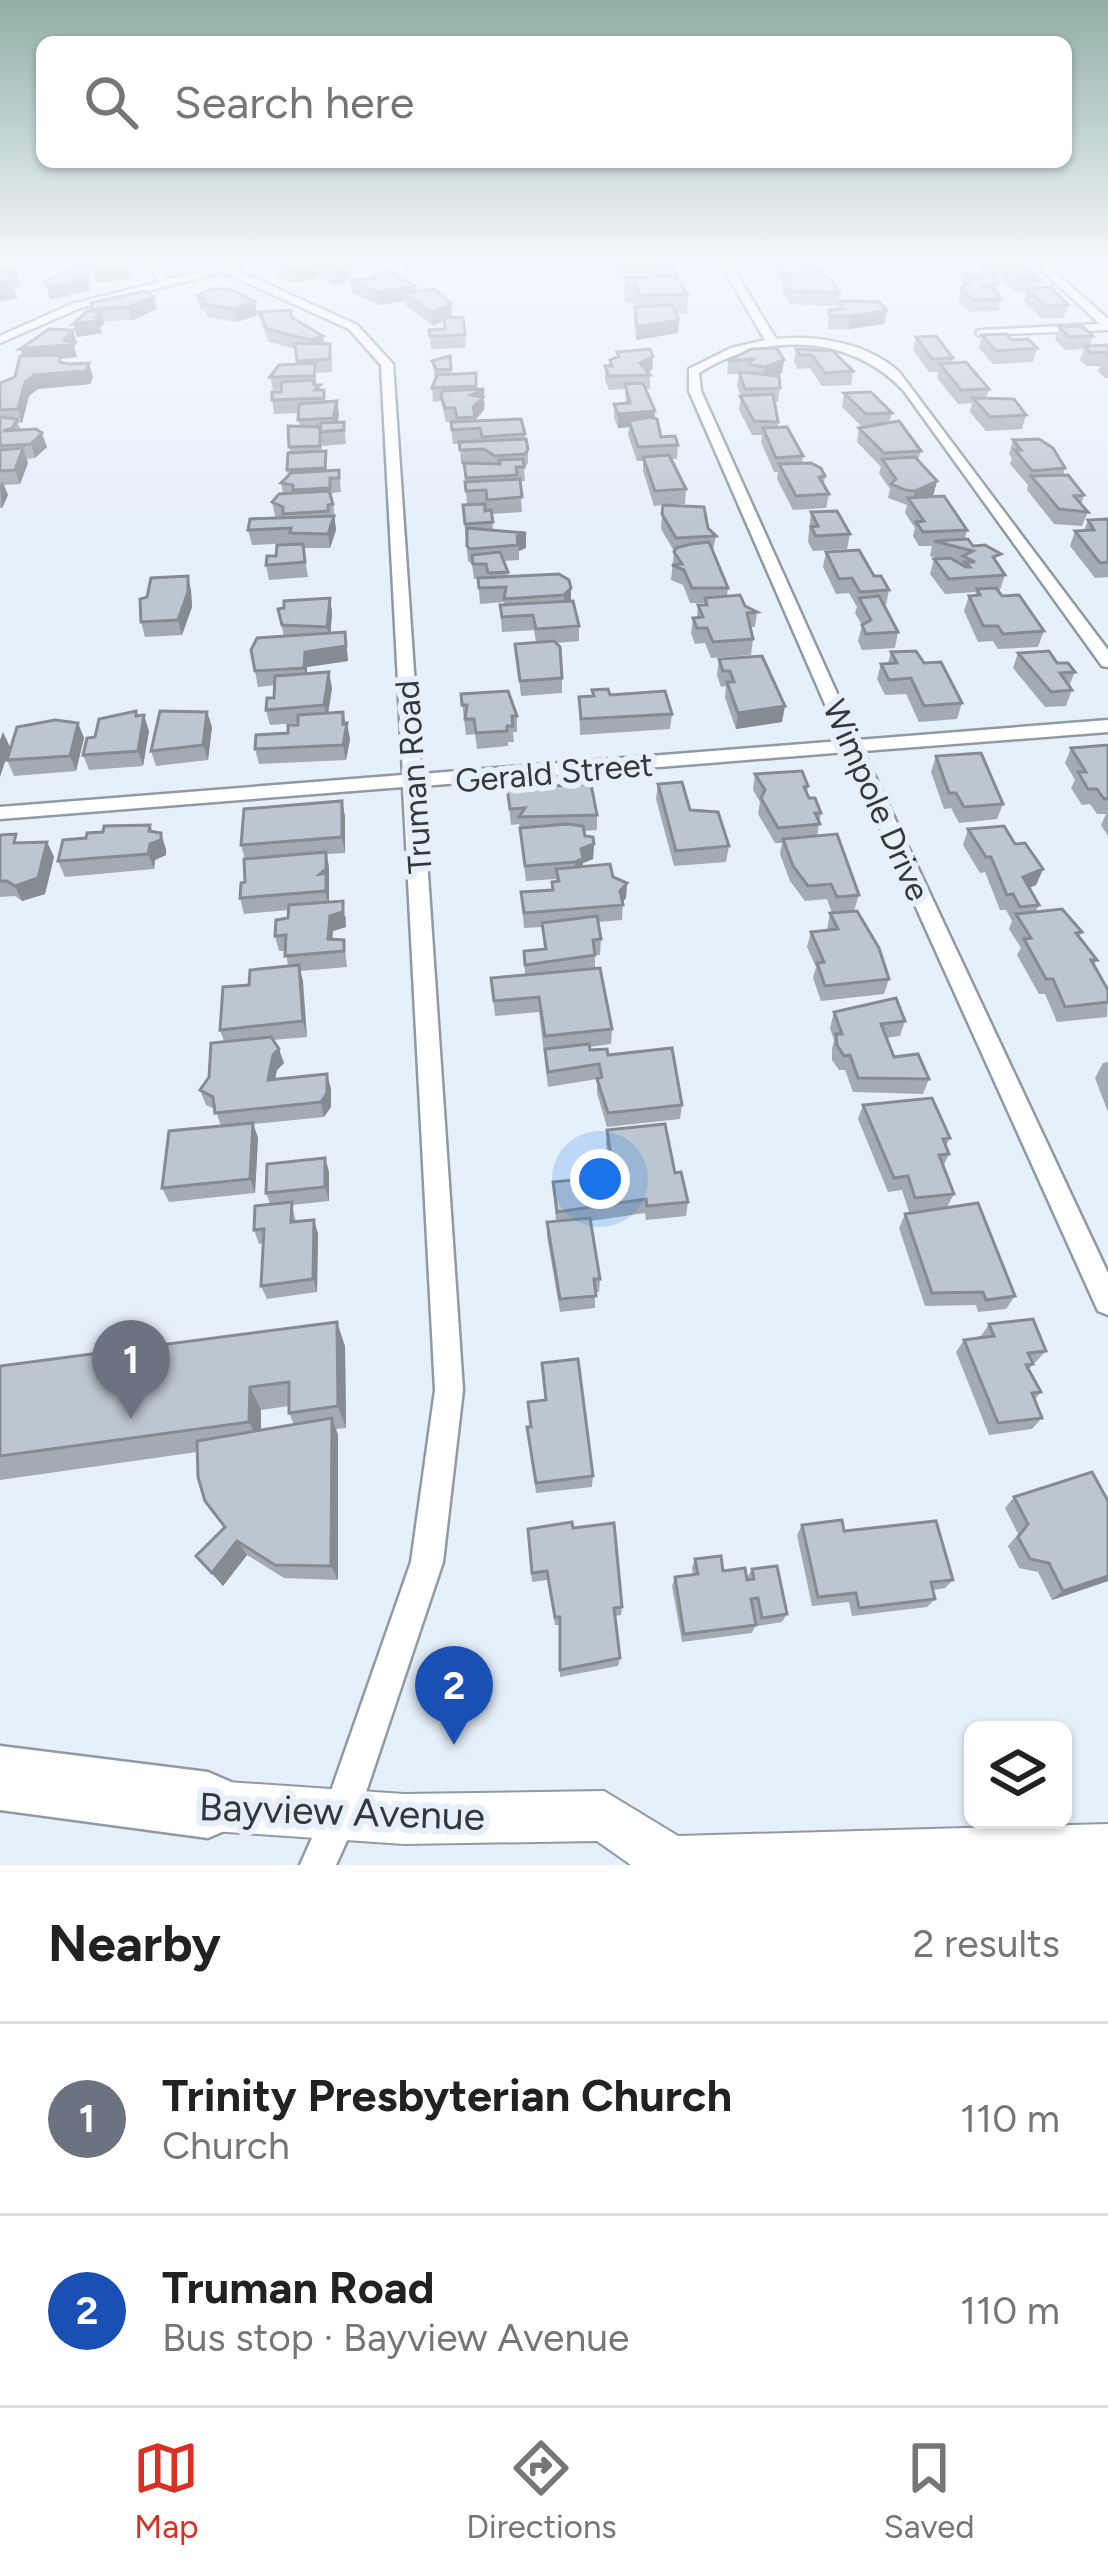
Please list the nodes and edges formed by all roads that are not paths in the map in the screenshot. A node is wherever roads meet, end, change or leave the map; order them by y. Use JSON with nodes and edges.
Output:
{"nodes":[{"id":1,"x":374,"y":350,"type":"edge"},
{"id":2,"x":740,"y":350,"type":"edge"},
{"id":3,"x":844,"y":350,"type":"edge"},
{"id":4,"x":1108,"y":662,"type":"edge"},
{"id":5,"x":1108,"y":726,"type":"edge"},
{"id":6,"x":853,"y":748,"type":"junction"},
{"id":7,"x":414,"y":783,"type":"junction"},
{"id":8,"x":0,"y":813,"type":"edge"},
{"id":9,"x":1108,"y":1302,"type":"edge"},
{"id":10,"x":0,"y":1778,"type":"edge"},
{"id":11,"x":0,"y":1799,"type":"edge"},
{"id":12,"x":208,"y":1805,"type":"junction"},
{"id":13,"x":340,"y":1816,"type":"junction"},
{"id":14,"x":1108,"y":1850,"type":"edge"},
{"id":15,"x":669,"y":1863,"type":"edge"},
{"id":16,"x":318,"y":1865,"type":"edge"}],
"edges":[{"from":1,"to":7,"type":"street","name":"Truman Road"},
{"from":2,"to":6,"type":"street","name":"Wimpole Drive"},
{"from":3,"to":4,"type":"street"},
{"from":5,"to":6,"type":"street","name":"Gerald Street"},
{"from":6,"to":7,"type":"street","name":"Gerald Street"},
{"from":6,"to":9,"type":"street","name":"Wimpole Drive"},
{"from":7,"to":8,"type":"street","name":"Gerald Street"},
{"from":7,"to":13,"type":"street","name":"Truman Road"},
{"from":10,"to":12,"type":"highway"},
{"from":11,"to":12,"type":"main road","name":"Bayview Avenue"},
{"from":12,"to":13,"type":"main road","name":"Bayview Avenue"},
{"from":13,"to":15,"type":"main road","name":"Bayview Avenue"},
{"from":13,"to":16,"type":"street","name":"Truman Road"},
{"from":14,"to":15,"type":"main road","name":"Bayview Avenue"}]}
